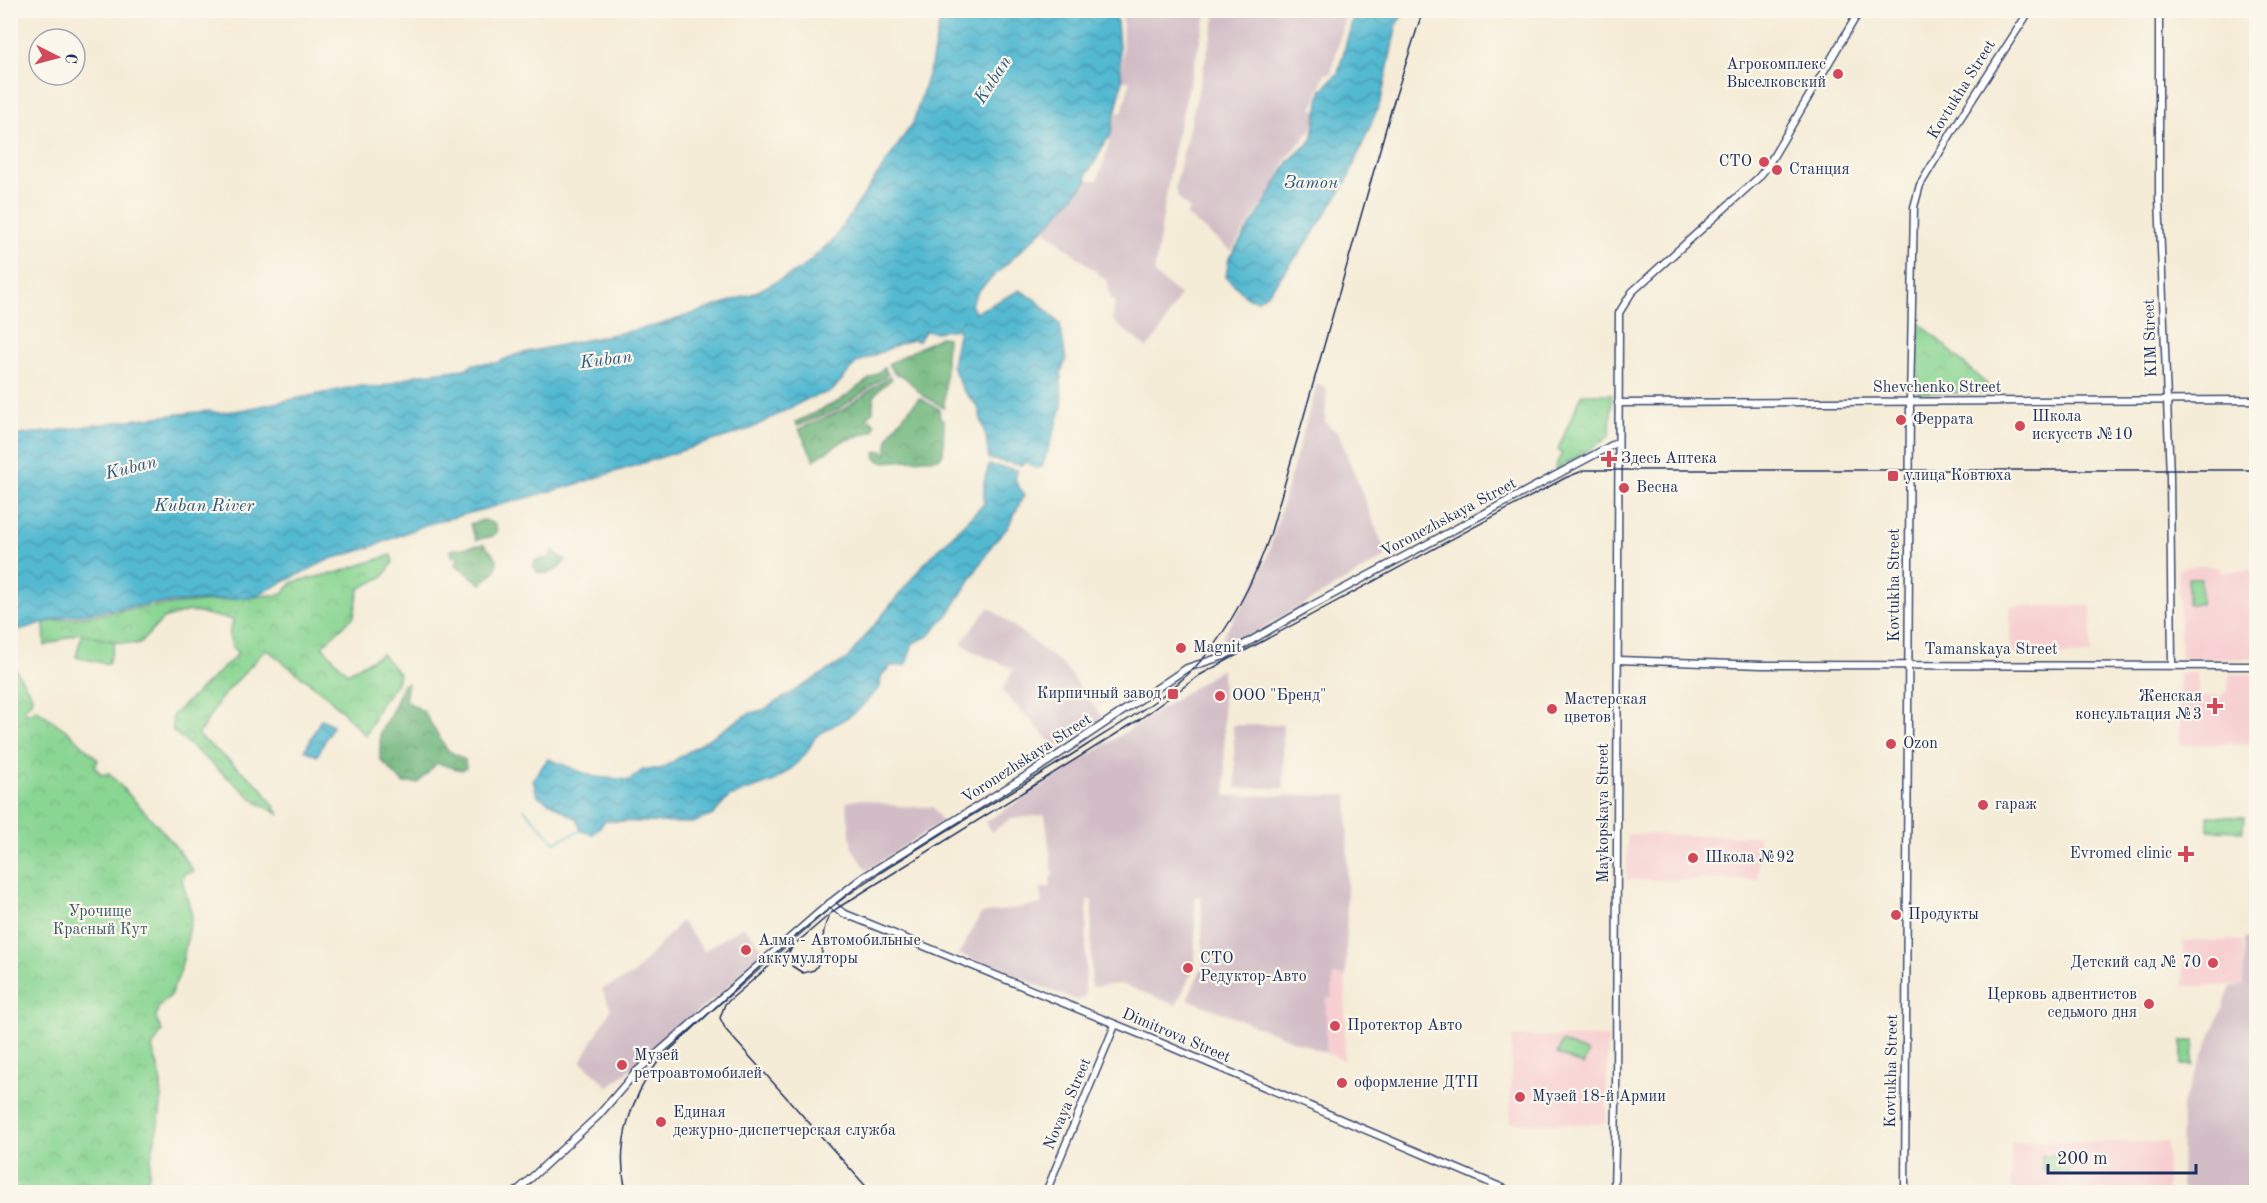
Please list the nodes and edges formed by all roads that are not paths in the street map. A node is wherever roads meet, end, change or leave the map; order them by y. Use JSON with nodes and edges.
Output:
{"nodes":[{"id":1,"x":1860,"y":10,"type":"edge"},
{"id":2,"x":2030,"y":10,"type":"edge"},
{"id":3,"x":2159,"y":10,"type":"edge"},
{"id":4,"x":2166,"y":399,"type":"junction"},
{"id":5,"x":2256,"y":400,"type":"edge"},
{"id":6,"x":1910,"y":401,"type":"junction"},
{"id":7,"x":1618,"y":403,"type":"junction"},
{"id":8,"x":1618,"y":442,"type":"junction"},
{"id":9,"x":1618,"y":660,"type":"junction"},
{"id":10,"x":1908,"y":663,"type":"junction"},
{"id":11,"x":2172,"y":664,"type":"junction"},
{"id":12,"x":2256,"y":666,"type":"edge"},
{"id":13,"x":830,"y":903,"type":"junction"},
{"id":14,"x":1115,"y":1026,"type":"junction"},
{"id":15,"x":516,"y":1192,"type":"edge"},
{"id":16,"x":1046,"y":1192,"type":"edge"},
{"id":17,"x":1512,"y":1192,"type":"edge"},
{"id":18,"x":1614,"y":1192,"type":"edge"},
{"id":19,"x":1905,"y":1192,"type":"edge"}],
"edges":[{"from":1,"to":7,"type":"street","name":"Maykopskaya Street"},
{"from":2,"to":6,"type":"street","name":"Kovtukha Street"},
{"from":3,"to":4,"type":"street","name":"KIM Street"},
{"from":4,"to":5,"type":"street","name":"Shevchenko Street"},
{"from":4,"to":6,"type":"street","name":"Shevchenko Street"},
{"from":4,"to":11,"type":"street","name":"KIM Street"},
{"from":6,"to":7,"type":"street","name":"Shevchenko Street"},
{"from":6,"to":10,"type":"street","name":"Kovtukha Street"},
{"from":7,"to":8,"type":"street","name":"Maykopskaya Street"},
{"from":8,"to":9,"type":"street","name":"Maykopskaya Street"},
{"from":8,"to":13,"type":"street","name":"Voronezhskaya Street"},
{"from":9,"to":10,"type":"street","name":"Tamanskaya Street"},
{"from":9,"to":18,"type":"street","name":"Maykopskaya Street"},
{"from":10,"to":11,"type":"street","name":"Tamanskaya Street"},
{"from":10,"to":19,"type":"street","name":"Kovtukha Street"},
{"from":11,"to":12,"type":"street","name":"Tamanskaya Street"},
{"from":13,"to":14,"type":"street","name":"Dimitrova Street"},
{"from":13,"to":15,"type":"street","name":"Voronezhskaya Street"},
{"from":14,"to":16,"type":"street","name":"Novaya Street"},
{"from":14,"to":17,"type":"street","name":"Dimitrova Street"}]}
